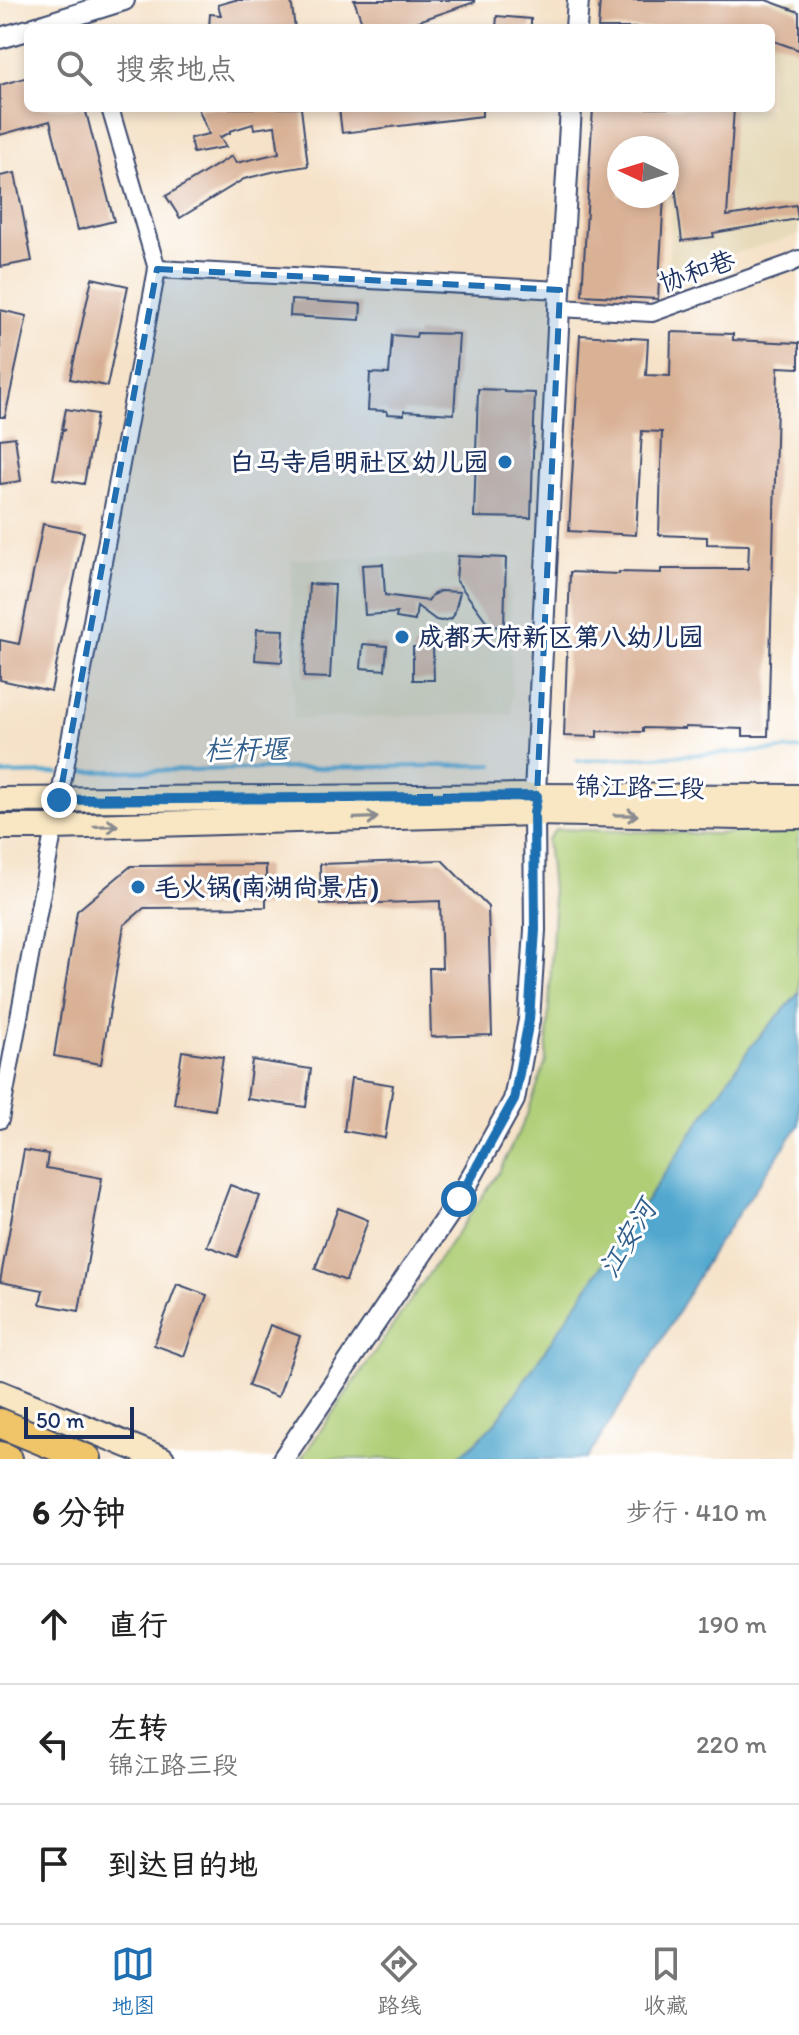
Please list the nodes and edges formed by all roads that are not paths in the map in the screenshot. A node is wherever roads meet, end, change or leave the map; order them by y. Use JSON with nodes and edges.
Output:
{"nodes":[{"id":1,"x":124,"y":0,"type":"edge"},
{"id":2,"x":578,"y":0,"type":"edge"},
{"id":3,"x":84,"y":21,"type":"edge"},
{"id":4,"x":64,"y":24,"type":"edge"},
{"id":5,"x":576,"y":24,"type":"edge"},
{"id":6,"x":24,"y":31,"type":"edge"},
{"id":7,"x":0,"y":38,"type":"edge"},
{"id":8,"x":111,"y":112,"type":"edge"},
{"id":9,"x":571,"y":112,"type":"edge"},
{"id":10,"x":799,"y":259,"type":"edge"},
{"id":11,"x":157,"y":269,"type":"junction"},
{"id":12,"x":559,"y":299,"type":"junction"},
{"id":13,"x":62,"y":781,"type":"junction"},
{"id":14,"x":799,"y":797,"type":"edge"},
{"id":15,"x":0,"y":800,"type":"edge"},
{"id":16,"x":536,"y":804,"type":"junction"},
{"id":17,"x":799,"y":816,"type":"edge"},
{"id":18,"x":0,"y":827,"type":"edge"},
{"id":19,"x":54,"y":827,"type":"junction"},
{"id":20,"x":0,"y":1120,"type":"edge"},
{"id":21,"x":0,"y":1393,"type":"edge"},
{"id":22,"x":0,"y":1423,"type":"edge"},
{"id":23,"x":0,"y":1456,"type":"edge"},
{"id":24,"x":8,"y":1459,"type":"edge"},
{"id":25,"x":87,"y":1459,"type":"edge"},
{"id":26,"x":162,"y":1459,"type":"edge"},
{"id":27,"x":283,"y":1459,"type":"edge"}],
"edges":[{"from":1,"to":3,"type":"street"},
{"from":2,"to":5,"type":"street"},
{"from":3,"to":4,"type":"street"},
{"from":6,"to":7,"type":"street"},
{"from":8,"to":11,"type":"street"},
{"from":9,"to":12,"type":"street"},
{"from":10,"to":12,"type":"street","name":"协和巷"},
{"from":11,"to":12,"type":"street","name":"协和巷"},
{"from":11,"to":13,"type":"street"},
{"from":12,"to":16,"type":"street"},
{"from":13,"to":15,"type":"main road","name":"锦江路三段"},
{"from":13,"to":16,"type":"main road","name":"锦江路三段"},
{"from":13,"to":19,"type":"street"},
{"from":14,"to":16,"type":"main road","name":"锦江路三段"},
{"from":16,"to":17,"type":"main road","name":"锦江路三段","one_way":true},
{"from":19,"to":16,"type":"main road","name":"锦江路三段","one_way":true},
{"from":16,"to":27,"type":"street"},
{"from":18,"to":19,"type":"main road","name":"锦江路三段"},
{"from":19,"to":20,"type":"street"},
{"from":21,"to":26,"type":"main road"},
{"from":22,"to":25,"type":"highway"},
{"from":23,"to":24,"type":"highway"}]}
